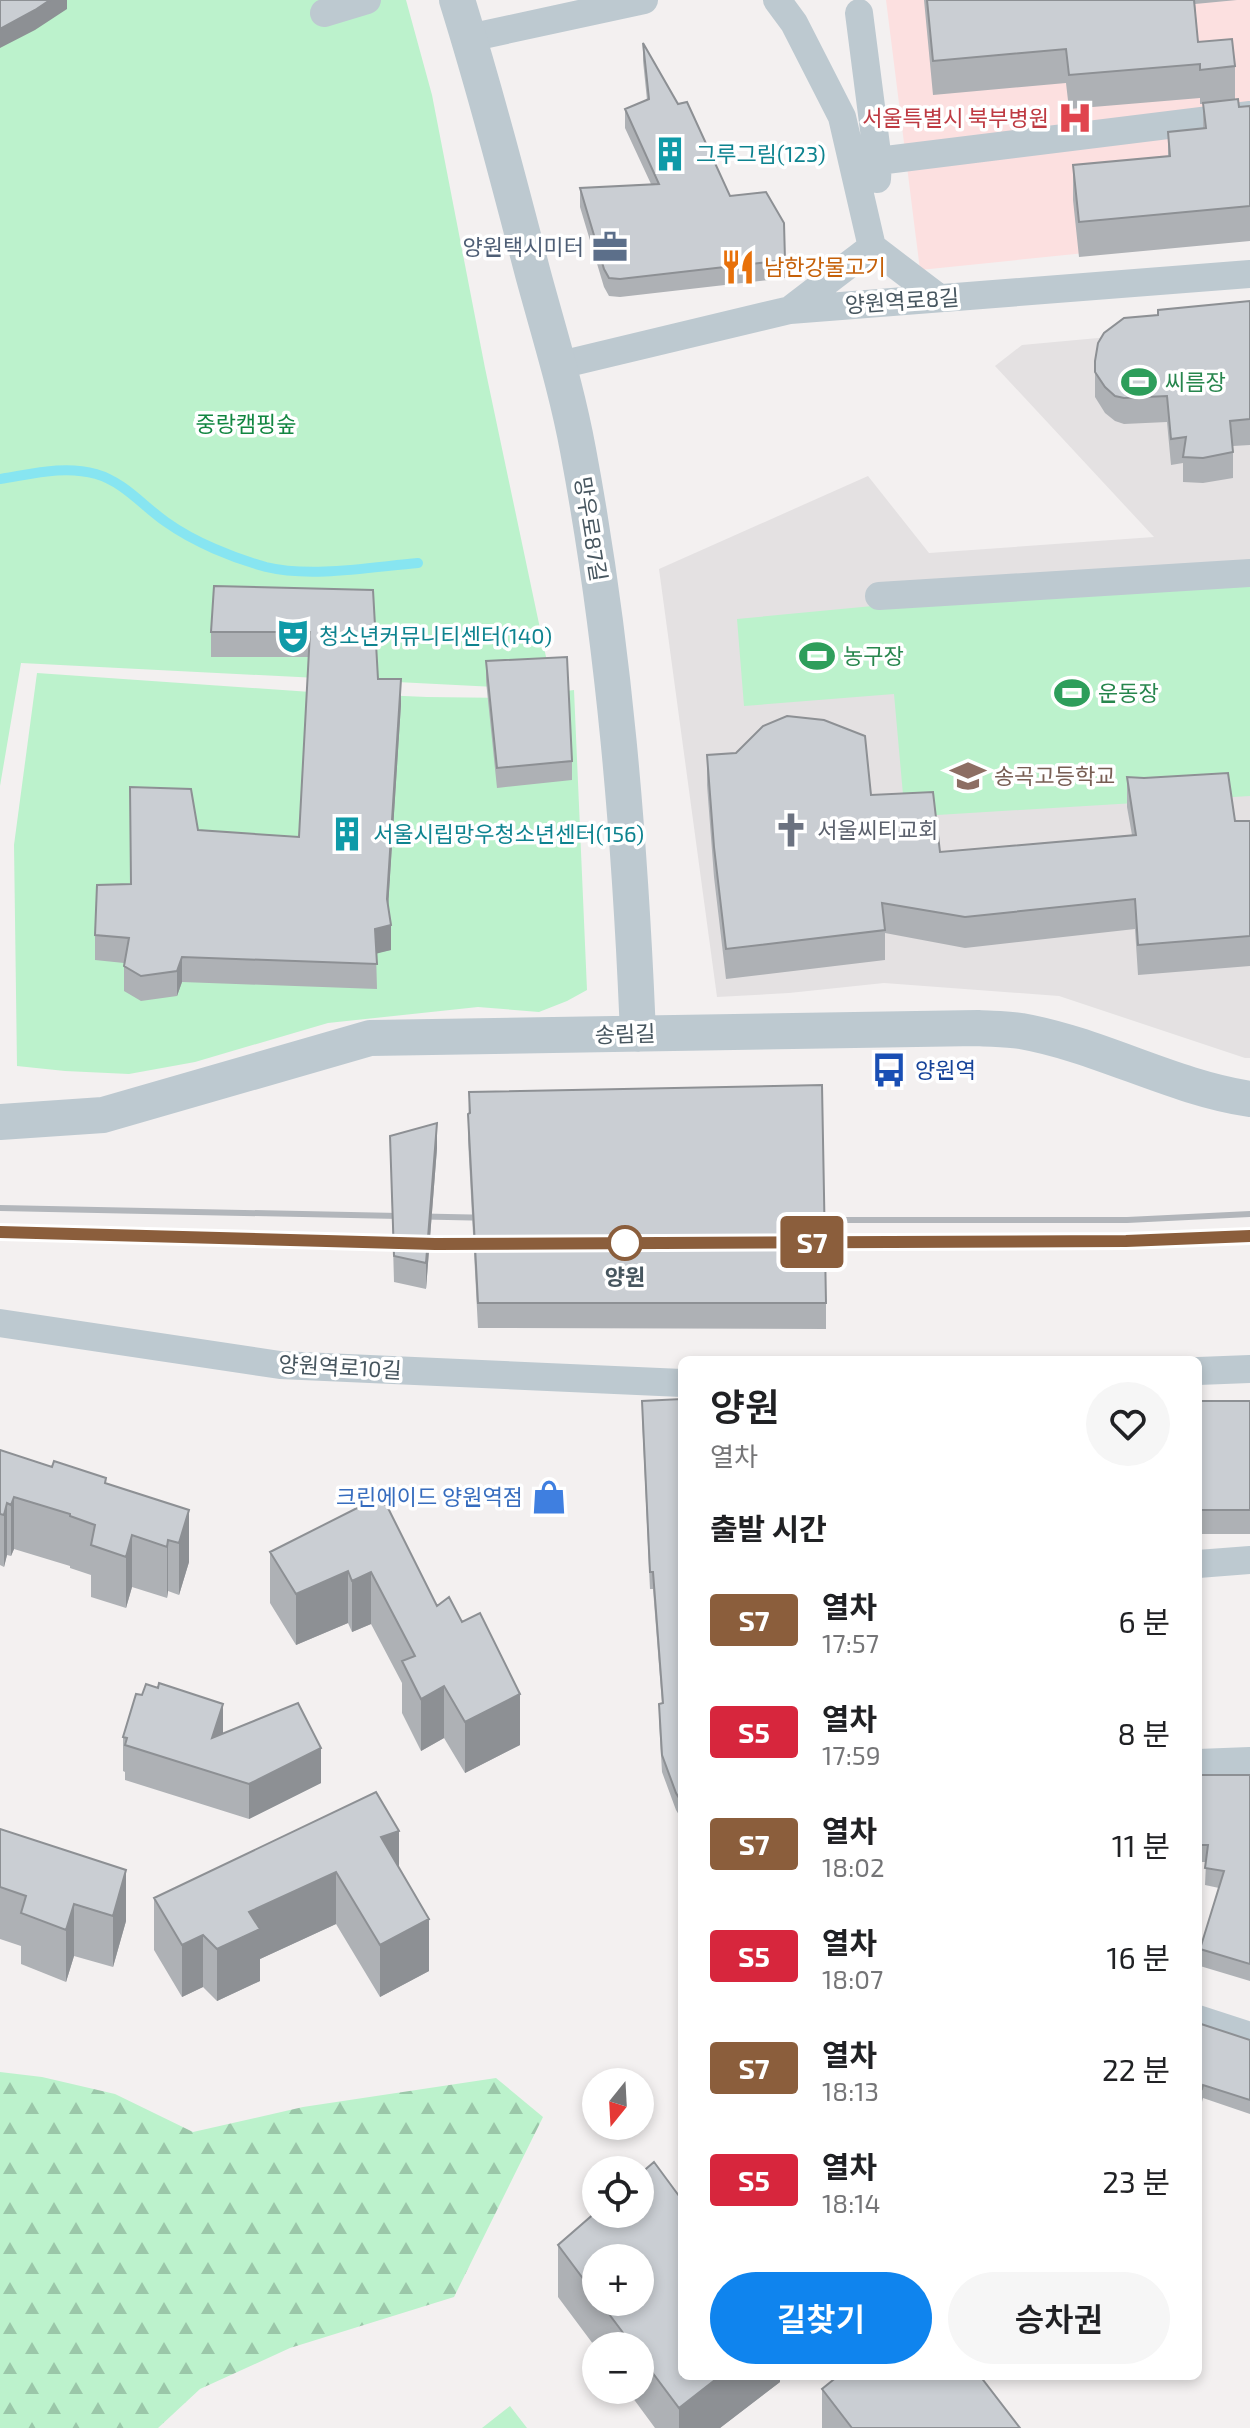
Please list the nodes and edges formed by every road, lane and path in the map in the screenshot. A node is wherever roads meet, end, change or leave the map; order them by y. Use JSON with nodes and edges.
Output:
{"nodes":[{"id":1,"x":367,"y":0,"type":"edge"},
{"id":2,"x":457,"y":0,"type":"edge"},
{"id":3,"x":644,"y":0,"type":"edge"},
{"id":4,"x":777,"y":0,"type":"edge"},
{"id":5,"x":324,"y":13,"type":"dead end"},
{"id":6,"x":859,"y":13,"type":"dead end"},
{"id":7,"x":469,"y":38,"type":"junction"},
{"id":8,"x":1250,"y":115,"type":"edge"},
{"id":9,"x":878,"y":161,"type":"junction"},
{"id":10,"x":872,"y":247,"type":"junction"},
{"id":11,"x":1250,"y":274,"type":"edge"},
{"id":12,"x":939,"y":298,"type":"junction"},
{"id":13,"x":790,"y":310,"type":"junction"},
{"id":14,"x":560,"y":365,"type":"junction"},
{"id":15,"x":1250,"y":573,"type":"edge"},
{"id":16,"x":879,"y":596,"type":"dead end"},
{"id":17,"x":638,"y":1034,"type":"junction"},
{"id":18,"x":1250,"y":1099,"type":"edge"},
{"id":19,"x":0,"y":1122,"type":"edge"},
{"id":20,"x":0,"y":1323,"type":"edge"},
{"id":21,"x":1250,"y":1369,"type":"edge"},
{"id":22,"x":1202,"y":1371,"type":"edge"},
{"id":23,"x":678,"y":1383,"type":"edge"},
{"id":24,"x":1250,"y":1560,"type":"edge"},
{"id":25,"x":1202,"y":1564,"type":"edge"},
{"id":26,"x":1250,"y":1761,"type":"edge"},
{"id":27,"x":1202,"y":1763,"type":"edge"},
{"id":28,"x":1202,"y":2020,"type":"edge"},
{"id":29,"x":1250,"y":2036,"type":"edge"}],
"edges":[{"from":1,"to":5,"type":"street"},
{"from":2,"to":7,"type":"street","name":"망우로87길"},
{"from":3,"to":7,"type":"street"},
{"from":4,"to":10,"type":"street"},
{"from":6,"to":9,"type":"street"},
{"from":7,"to":14,"type":"street","name":"망우로87길"},
{"from":8,"to":9,"type":"street"},
{"from":9,"to":10,"type":"street"},
{"from":10,"to":12,"type":"street"},
{"from":10,"to":13,"type":"street"},
{"from":11,"to":12,"type":"street","name":"양원역로8길"},
{"from":12,"to":13,"type":"street","name":"양원역로8길"},
{"from":13,"to":14,"type":"street","name":"양원역로8길"},
{"from":14,"to":17,"type":"street","name":"망우로87길"},
{"from":15,"to":16,"type":"street"},
{"from":17,"to":18,"type":"street","name":"송림길"},
{"from":17,"to":19,"type":"street","name":"송림길"},
{"from":20,"to":23,"type":"street","name":"양원역로10길"},
{"from":21,"to":22,"type":"street"},
{"from":24,"to":25,"type":"street"},
{"from":26,"to":27,"type":"street"},
{"from":28,"to":29,"type":"street"}]}
